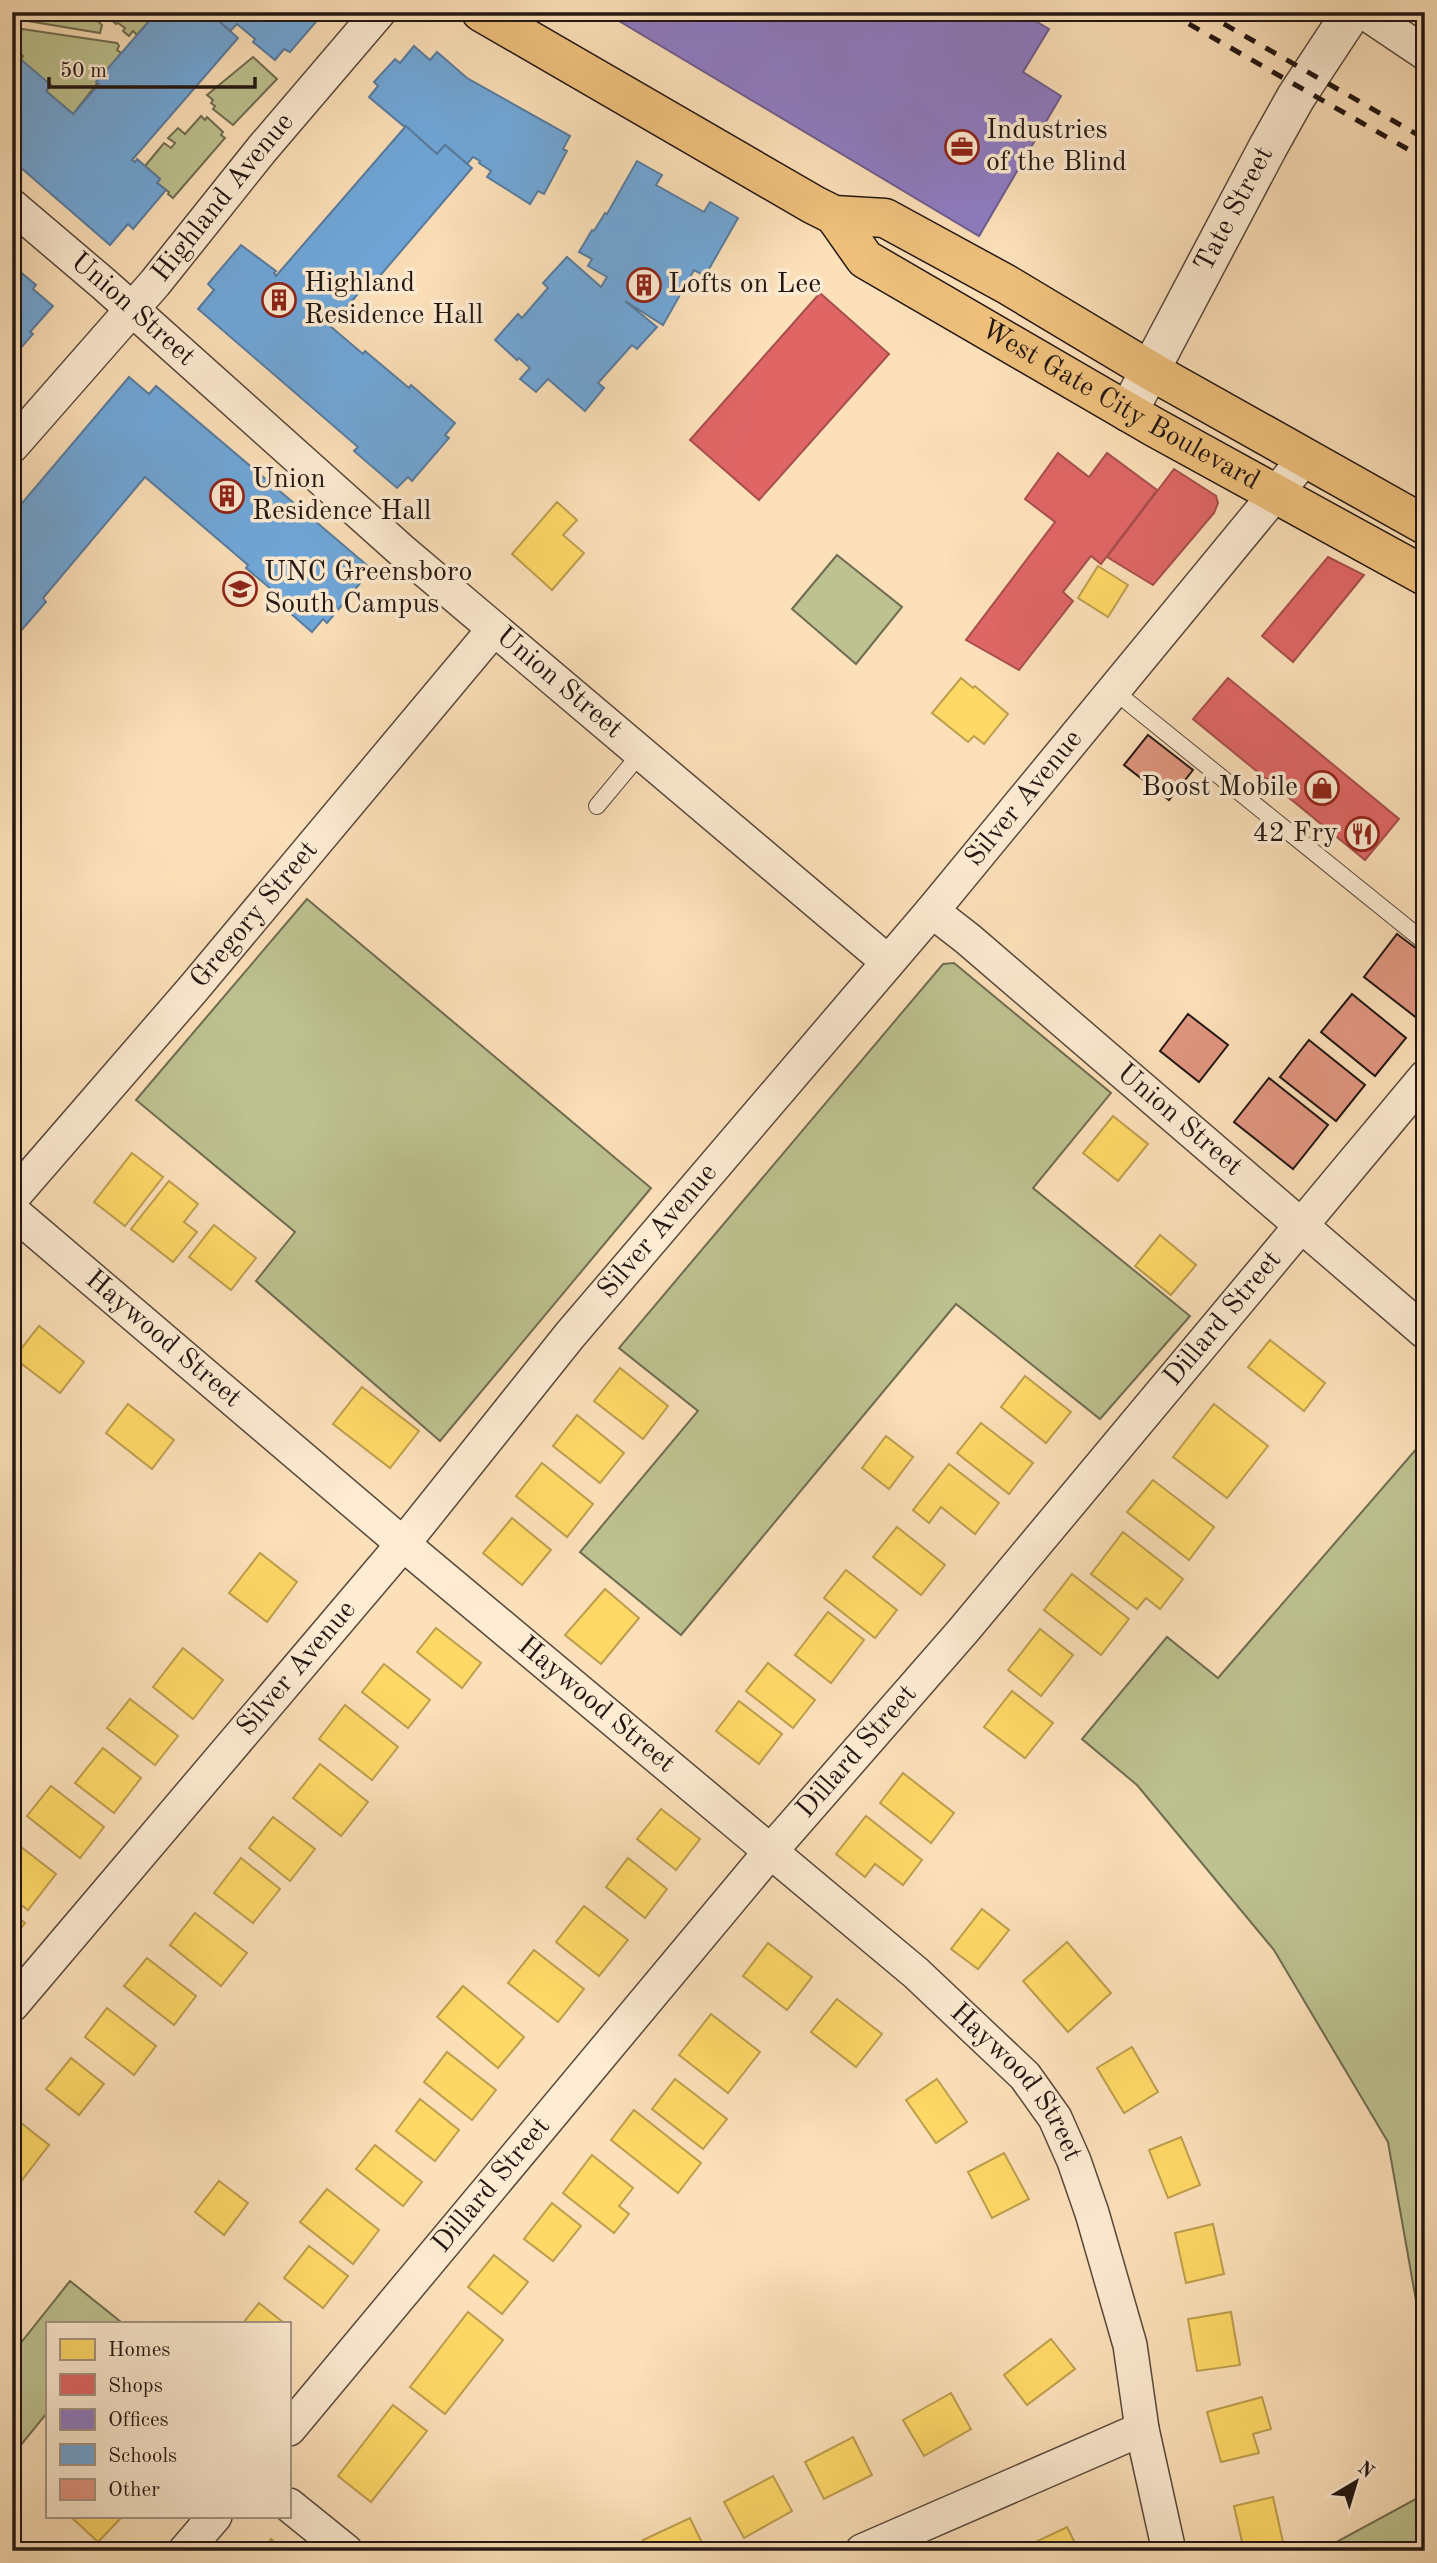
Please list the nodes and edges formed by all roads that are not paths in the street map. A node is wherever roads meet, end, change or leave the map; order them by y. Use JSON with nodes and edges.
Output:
{"nodes":[{"id":1,"x":379,"y":12,"type":"edge"},
{"id":2,"x":481,"y":12,"type":"edge"},
{"id":3,"x":1352,"y":12,"type":"edge"},
{"id":4,"x":1364,"y":12,"type":"edge"},
{"id":5,"x":1425,"y":52,"type":"edge"},
{"id":6,"x":12,"y":206,"type":"edge"},
{"id":7,"x":834,"y":215,"type":"junction"},
{"id":8,"x":131,"y":309,"type":"junction"},
{"id":9,"x":1152,"y":371,"type":"junction"},
{"id":10,"x":1128,"y":412,"type":"junction"},
{"id":11,"x":12,"y":446,"type":"edge"},
{"id":12,"x":1305,"y":458,"type":"junction"},
{"id":13,"x":1274,"y":493,"type":"junction"},
{"id":14,"x":1425,"y":525,"type":"edge"},
{"id":15,"x":1425,"y":576,"type":"edge"},
{"id":16,"x":494,"y":629,"type":"junction"},
{"id":17,"x":1113,"y":690,"type":"junction"},
{"id":18,"x":641,"y":753,"type":"junction"},
{"id":19,"x":597,"y":806,"type":"dead end"},
{"id":20,"x":932,"y":911,"type":"junction"},
{"id":21,"x":1425,"y":942,"type":"edge"},
{"id":22,"x":888,"y":962,"type":"junction"},
{"id":23,"x":1425,"y":1077,"type":"edge"},
{"id":24,"x":12,"y":1198,"type":"edge"},
{"id":25,"x":12,"y":1211,"type":"edge"},
{"id":26,"x":1299,"y":1226,"type":"junction"},
{"id":27,"x":1425,"y":1332,"type":"edge"},
{"id":28,"x":402,"y":1544,"type":"junction"},
{"id":29,"x":770,"y":1852,"type":"junction"},
{"id":30,"x":12,"y":2005,"type":"edge"},
{"id":31,"x":290,"y":2428,"type":"edge"},
{"id":32,"x":1142,"y":2429,"type":"junction"},
{"id":33,"x":290,"y":2506,"type":"edge"},
{"id":34,"x":213,"y":2518,"type":"edge"},
{"id":35,"x":185,"y":2551,"type":"edge"},
{"id":36,"x":346,"y":2551,"type":"edge"},
{"id":37,"x":862,"y":2551,"type":"edge"},
{"id":38,"x":1169,"y":2551,"type":"edge"}],
"edges":[{"from":1,"to":8,"type":"street","name":"Highland Avenue"},
{"from":2,"to":7,"type":"main road","name":"West Gate City Boulevard"},
{"from":3,"to":9,"type":"street","name":"Tate Street"},
{"from":4,"to":5,"type":"street"},
{"from":6,"to":8,"type":"street","name":"Union Street"},
{"from":7,"to":9,"type":"main road","name":"West Gate City Boulevard"},
{"from":7,"to":10,"type":"main road","name":"West Gate City Boulevard"},
{"from":8,"to":11,"type":"street","name":"Highland Avenue"},
{"from":8,"to":16,"type":"street","name":"Union Street"},
{"from":9,"to":10,"type":"street","name":"Tate Street"},
{"from":9,"to":12,"type":"main road","name":"West Gate City Boulevard"},
{"from":10,"to":13,"type":"main road","name":"West Gate City Boulevard"},
{"from":12,"to":13,"type":"street","name":"Silver Avenue"},
{"from":12,"to":14,"type":"main road","name":"West Gate City Boulevard"},
{"from":13,"to":15,"type":"main road","name":"West Gate City Boulevard"},
{"from":13,"to":17,"type":"street","name":"Silver Avenue"},
{"from":16,"to":18,"type":"street","name":"Union Street"},
{"from":16,"to":24,"type":"street","name":"Gregory Street"},
{"from":17,"to":20,"type":"street","name":"Silver Avenue"},
{"from":17,"to":21,"type":"lane"},
{"from":18,"to":19,"type":"lane"},
{"from":18,"to":22,"type":"street","name":"Union Street"},
{"from":20,"to":22,"type":"street","name":"Silver Avenue"},
{"from":20,"to":26,"type":"street","name":"Union Street"},
{"from":22,"to":28,"type":"street","name":"Silver Avenue"},
{"from":23,"to":26,"type":"street","name":"Dillard Street"},
{"from":25,"to":28,"type":"street","name":"Haywood Street"},
{"from":26,"to":27,"type":"street","name":"Union Street"},
{"from":26,"to":29,"type":"street","name":"Dillard Street"},
{"from":28,"to":29,"type":"street","name":"Haywood Street"},
{"from":28,"to":30,"type":"street","name":"Silver Avenue"},
{"from":29,"to":31,"type":"street","name":"Dillard Street"},
{"from":29,"to":32,"type":"street","name":"Haywood Street"},
{"from":32,"to":37,"type":"street"},
{"from":32,"to":38,"type":"street","name":"Haywood Street"},
{"from":33,"to":36,"type":"street"},
{"from":34,"to":35,"type":"street"}]}
